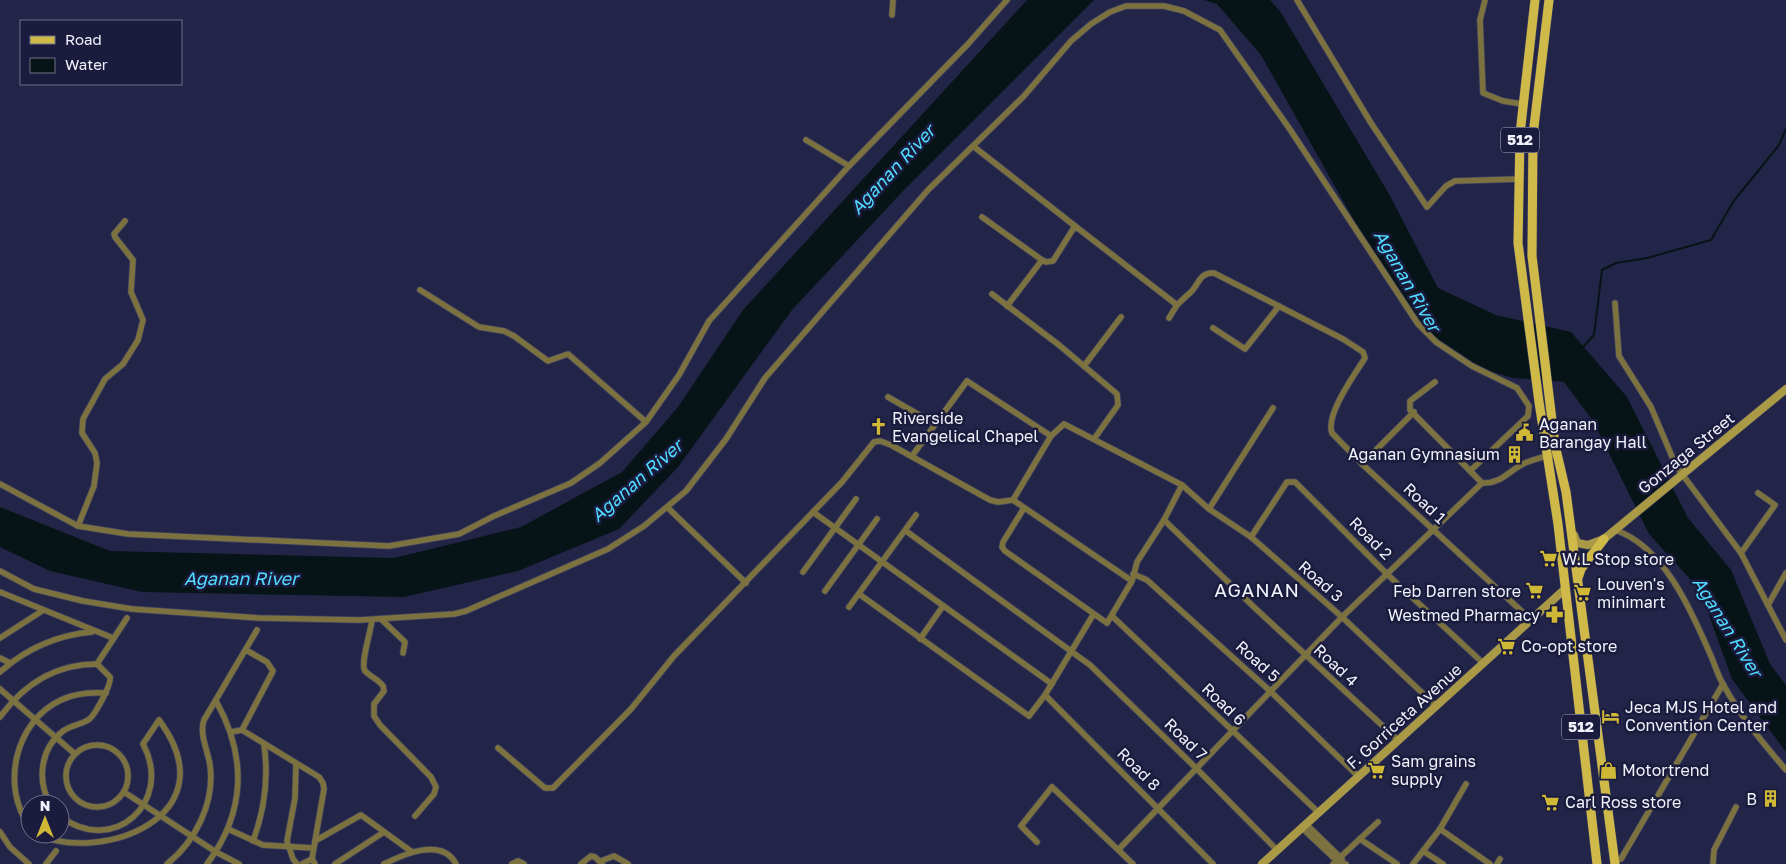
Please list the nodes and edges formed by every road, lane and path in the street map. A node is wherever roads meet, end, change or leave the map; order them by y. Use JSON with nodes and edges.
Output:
{"nodes":[{"id":1,"x":894,"y":0,"type":"edge"},
{"id":2,"x":1006,"y":0,"type":"edge"},
{"id":3,"x":1297,"y":0,"type":"edge"},
{"id":4,"x":1485,"y":0,"type":"edge"},
{"id":5,"x":1535,"y":0,"type":"edge"},
{"id":6,"x":1549,"y":0,"type":"edge"},
{"id":7,"x":892,"y":14,"type":"dead end"},
{"id":8,"x":1522,"y":104,"type":"junction"},
{"id":9,"x":806,"y":140,"type":"dead end"},
{"id":10,"x":973,"y":146,"type":"junction"},
{"id":11,"x":850,"y":166,"type":"junction"},
{"id":12,"x":1519,"y":179,"type":"junction"},
{"id":13,"x":982,"y":217,"type":"dead end"},
{"id":14,"x":125,"y":220,"type":"dead end"},
{"id":15,"x":1075,"y":226,"type":"junction"},
{"id":16,"x":1042,"y":260,"type":"junction"},
{"id":17,"x":420,"y":290,"type":"dead end"},
{"id":18,"x":992,"y":294,"type":"dead end"},
{"id":19,"x":1615,"y":303,"type":"dead end"},
{"id":20,"x":1177,"y":305,"type":"junction"},
{"id":21,"x":1008,"y":306,"type":"junction"},
{"id":22,"x":1279,"y":306,"type":"junction"},
{"id":23,"x":1121,"y":317,"type":"dead end"},
{"id":24,"x":1169,"y":318,"type":"dead end"},
{"id":25,"x":1213,"y":328,"type":"dead end"},
{"id":26,"x":1084,"y":366,"type":"junction"},
{"id":27,"x":1435,"y":382,"type":"dead end"},
{"id":28,"x":1786,"y":388,"type":"edge"},
{"id":29,"x":888,"y":397,"type":"dead end"},
{"id":30,"x":1273,"y":408,"type":"dead end"},
{"id":31,"x":1414,"y":412,"type":"junction"},
{"id":32,"x":646,"y":422,"type":"junction"},
{"id":33,"x":935,"y":424,"type":"junction"},
{"id":34,"x":1051,"y":436,"type":"junction"},
{"id":35,"x":1094,"y":440,"type":"junction"},
{"id":36,"x":1552,"y":455,"type":"junction"},
{"id":37,"x":912,"y":456,"type":"junction"},
{"id":38,"x":1362,"y":464,"type":"junction"},
{"id":39,"x":1471,"y":470,"type":"junction"},
{"id":40,"x":1682,"y":475,"type":"junction"},
{"id":41,"x":1482,"y":483,"type":"junction"},
{"id":42,"x":0,"y":484,"type":"edge"},
{"id":43,"x":1182,"y":485,"type":"junction"},
{"id":44,"x":1758,"y":493,"type":"dead end"},
{"id":45,"x":856,"y":499,"type":"dead end"},
{"id":46,"x":1013,"y":500,"type":"junction"},
{"id":47,"x":668,"y":508,"type":"junction"},
{"id":48,"x":1024,"y":508,"type":"junction"},
{"id":49,"x":1209,"y":509,"type":"junction"},
{"id":50,"x":813,"y":512,"type":"junction"},
{"id":51,"x":916,"y":515,"type":"dead end"},
{"id":52,"x":877,"y":519,"type":"dead end"},
{"id":53,"x":1569,"y":519,"type":"junction"},
{"id":54,"x":1164,"y":520,"type":"junction"},
{"id":55,"x":1558,"y":524,"type":"junction"},
{"id":56,"x":78,"y":526,"type":"junction"},
{"id":57,"x":836,"y":529,"type":"junction"},
{"id":58,"x":1434,"y":530,"type":"junction"},
{"id":59,"x":1615,"y":530,"type":"junction"},
{"id":60,"x":906,"y":531,"type":"junction"},
{"id":61,"x":1251,"y":537,"type":"junction"},
{"id":62,"x":1604,"y":539,"type":"junction"},
{"id":63,"x":859,"y":546,"type":"junction"},
{"id":64,"x":1741,"y":553,"type":"junction"},
{"id":65,"x":882,"y":562,"type":"junction"},
{"id":66,"x":0,"y":571,"type":"edge"},
{"id":67,"x":803,"y":572,"type":"dead end"},
{"id":68,"x":1786,"y":573,"type":"edge"},
{"id":69,"x":1133,"y":574,"type":"junction"},
{"id":70,"x":1388,"y":575,"type":"junction"},
{"id":71,"x":1132,"y":581,"type":"junction"},
{"id":72,"x":746,"y":583,"type":"junction"},
{"id":73,"x":1578,"y":584,"type":"junction"},
{"id":74,"x":1565,"y":589,"type":"junction"},
{"id":75,"x":825,"y":591,"type":"dead end"},
{"id":76,"x":0,"y":592,"type":"edge"},
{"id":77,"x":859,"y":594,"type":"junction"},
{"id":78,"x":1550,"y":602,"type":"junction"},
{"id":79,"x":1566,"y":604,"type":"junction"},
{"id":80,"x":1768,"y":605,"type":"junction"},
{"id":81,"x":943,"y":606,"type":"junction"},
{"id":82,"x":849,"y":607,"type":"dead end"},
{"id":83,"x":42,"y":611,"type":"junction"},
{"id":84,"x":1093,"y":615,"type":"junction"},
{"id":85,"x":1112,"y":616,"type":"junction"},
{"id":86,"x":1342,"y":617,"type":"junction"},
{"id":87,"x":126,"y":618,"type":"dead end"},
{"id":88,"x":381,"y":619,"type":"junction"},
{"id":89,"x":1530,"y":619,"type":"junction"},
{"id":90,"x":372,"y":620,"type":"junction"},
{"id":91,"x":257,"y":630,"type":"dead end"},
{"id":92,"x":94,"y":632,"type":"junction"},
{"id":93,"x":0,"y":638,"type":"edge"},
{"id":94,"x":113,"y":638,"type":"junction"},
{"id":95,"x":920,"y":639,"type":"junction"},
{"id":96,"x":1786,"y":640,"type":"edge"},
{"id":97,"x":246,"y":650,"type":"junction"},
{"id":98,"x":403,"y":653,"type":"dead end"},
{"id":99,"x":1072,"y":653,"type":"junction"},
{"id":100,"x":1306,"y":656,"type":"junction"},
{"id":101,"x":0,"y":658,"type":"edge"},
{"id":102,"x":10,"y":663,"type":"junction"},
{"id":103,"x":1483,"y":663,"type":"junction"},
{"id":104,"x":97,"y":664,"type":"junction"},
{"id":105,"x":0,"y":672,"type":"edge"},
{"id":106,"x":1052,"y":684,"type":"junction"},
{"id":107,"x":1723,"y":684,"type":"junction"},
{"id":108,"x":0,"y":690,"type":"edge"},
{"id":109,"x":1270,"y":691,"type":"junction"},
{"id":110,"x":106,"y":692,"type":"junction"},
{"id":111,"x":1045,"y":695,"type":"junction"},
{"id":112,"x":12,"y":700,"type":"junction"},
{"id":113,"x":216,"y":701,"type":"junction"},
{"id":114,"x":1436,"y":706,"type":"junction"},
{"id":115,"x":0,"y":717,"type":"edge"},
{"id":116,"x":34,"y":719,"type":"junction"},
{"id":117,"x":1597,"y":726,"type":"junction"},
{"id":118,"x":1581,"y":727,"type":"junction"},
{"id":119,"x":242,"y":730,"type":"junction"},
{"id":120,"x":231,"y":732,"type":"junction"},
{"id":121,"x":1233,"y":732,"type":"junction"},
{"id":122,"x":56,"y":738,"type":"junction"},
{"id":123,"x":1398,"y":740,"type":"junction"},
{"id":124,"x":264,"y":744,"type":"junction"},
{"id":125,"x":498,"y":748,"type":"dead end"},
{"id":126,"x":74,"y":754,"type":"junction"},
{"id":127,"x":296,"y":764,"type":"junction"},
{"id":128,"x":1198,"y":769,"type":"junction"},
{"id":129,"x":1786,"y":770,"type":"edge"},
{"id":130,"x":1358,"y":776,"type":"junction"},
{"id":131,"x":1466,"y":784,"type":"dead end"},
{"id":132,"x":124,"y":792,"type":"junction"},
{"id":133,"x":45,"y":794,"type":"edge"},
{"id":134,"x":144,"y":806,"type":"junction"},
{"id":135,"x":1736,"y":807,"type":"dead end"},
{"id":136,"x":1159,"y":809,"type":"junction"},
{"id":137,"x":20,"y":810,"type":"edge"},
{"id":138,"x":1318,"y":812,"type":"junction"},
{"id":139,"x":415,"y":816,"type":"dead end"},
{"id":140,"x":168,"y":820,"type":"junction"},
{"id":141,"x":70,"y":821,"type":"edge"},
{"id":142,"x":1378,"y":822,"type":"dead end"},
{"id":143,"x":163,"y":826,"type":"dead end"},
{"id":144,"x":1304,"y":826,"type":"junction"},
{"id":145,"x":1440,"y":829,"type":"junction"},
{"id":146,"x":228,"y":830,"type":"junction"},
{"id":147,"x":0,"y":832,"type":"edge"},
{"id":148,"x":384,"y":832,"type":"junction"},
{"id":149,"x":193,"y":836,"type":"junction"},
{"id":150,"x":1360,"y":839,"type":"junction"},
{"id":151,"x":252,"y":842,"type":"junction"},
{"id":152,"x":316,"y":842,"type":"junction"},
{"id":153,"x":1037,"y":842,"type":"dead end"},
{"id":154,"x":48,"y":844,"type":"edge"},
{"id":155,"x":290,"y":847,"type":"junction"},
{"id":156,"x":313,"y":848,"type":"junction"},
{"id":157,"x":1119,"y":849,"type":"junction"},
{"id":158,"x":56,"y":850,"type":"junction"},
{"id":159,"x":1277,"y":850,"type":"junction"},
{"id":160,"x":1423,"y":851,"type":"junction"},
{"id":161,"x":216,"y":852,"type":"junction"},
{"id":162,"x":412,"y":852,"type":"junction"},
{"id":163,"x":65,"y":854,"type":"dead end"},
{"id":164,"x":1340,"y":861,"type":"edge"},
{"id":165,"x":314,"y":862,"type":"edge"},
{"id":166,"x":602,"y":863,"type":"edge"},
{"id":167,"x":1615,"y":863,"type":"edge"},
{"id":168,"x":29,"y":864,"type":"edge"},
{"id":169,"x":46,"y":864,"type":"edge"},
{"id":170,"x":167,"y":864,"type":"edge"},
{"id":171,"x":207,"y":864,"type":"edge"},
{"id":172,"x":239,"y":864,"type":"edge"},
{"id":173,"x":296,"y":864,"type":"edge"},
{"id":174,"x":302,"y":864,"type":"edge"},
{"id":175,"x":335,"y":864,"type":"edge"},
{"id":176,"x":384,"y":864,"type":"edge"},
{"id":177,"x":456,"y":864,"type":"edge"},
{"id":178,"x":512,"y":864,"type":"edge"},
{"id":179,"x":524,"y":864,"type":"edge"},
{"id":180,"x":581,"y":864,"type":"edge"},
{"id":181,"x":628,"y":864,"type":"edge"},
{"id":182,"x":1133,"y":864,"type":"edge"},
{"id":183,"x":1213,"y":864,"type":"edge"},
{"id":184,"x":1262,"y":864,"type":"edge"},
{"id":185,"x":1397,"y":864,"type":"edge"},
{"id":186,"x":1413,"y":864,"type":"edge"},
{"id":187,"x":1443,"y":864,"type":"edge"},
{"id":188,"x":1490,"y":864,"type":"edge"},
{"id":189,"x":1597,"y":864,"type":"edge"},
{"id":190,"x":1713,"y":864,"type":"edge"}],
"edges":[{"from":1,"to":7,"type":"street"},
{"from":2,"to":11,"type":"street"},
{"from":3,"to":12,"type":"street"},
{"from":4,"to":8,"type":"street"},
{"from":5,"to":8,"type":"main road","number":"512"},
{"from":6,"to":36,"type":"main road","number":"512"},
{"from":8,"to":12,"type":"main road","number":"512"},
{"from":9,"to":11,"type":"street"},
{"from":10,"to":15,"type":"street"},
{"from":10,"to":39,"type":"street"},
{"from":10,"to":47,"type":"street"},
{"from":11,"to":32,"type":"street"},
{"from":12,"to":36,"type":"main road","number":"512"},
{"from":13,"to":16,"type":"street"},
{"from":14,"to":56,"type":"street"},
{"from":15,"to":16,"type":"street"},
{"from":15,"to":20,"type":"street"},
{"from":16,"to":21,"type":"street"},
{"from":17,"to":32,"type":"street"},
{"from":18,"to":21,"type":"street"},
{"from":19,"to":40,"type":"street"},
{"from":20,"to":22,"type":"street"},
{"from":20,"to":24,"type":"street"},
{"from":21,"to":26,"type":"street"},
{"from":22,"to":25,"type":"street"},
{"from":22,"to":38,"type":"street","name":"Road 1"},
{"from":23,"to":26,"type":"street"},
{"from":26,"to":35,"type":"street"},
{"from":27,"to":31,"type":"street"},
{"from":28,"to":40,"type":"main road","name":"Gonzaga Street"},
{"from":29,"to":33,"type":"street"},
{"from":30,"to":49,"type":"street"},
{"from":31,"to":38,"type":"street"},
{"from":31,"to":39,"type":"street"},
{"from":32,"to":56,"type":"street"},
{"from":33,"to":34,"type":"street"},
{"from":33,"to":37,"type":"street"},
{"from":34,"to":35,"type":"street","name":"Road 3"},
{"from":34,"to":46,"type":"street"},
{"from":35,"to":43,"type":"street","name":"Road 3"},
{"from":36,"to":41,"type":"street"},
{"from":36,"to":53,"type":"main road","number":"512"},
{"from":36,"to":55,"type":"main road","number":"512"},
{"from":37,"to":46,"type":"street"},
{"from":37,"to":50,"type":"street"},
{"from":38,"to":58,"type":"street","name":"Road 1"},
{"from":39,"to":41,"type":"street"},
{"from":40,"to":59,"type":"main road","name":"Gonzaga Street"},
{"from":40,"to":64,"type":"street"},
{"from":41,"to":58,"type":"street"},
{"from":42,"to":56,"type":"street"},
{"from":43,"to":49,"type":"street","name":"Road 3"},
{"from":43,"to":54,"type":"street"},
{"from":44,"to":64,"type":"street"},
{"from":45,"to":57,"type":"street"},
{"from":46,"to":48,"type":"street"},
{"from":47,"to":72,"type":"street"},
{"from":47,"to":88,"type":"street"},
{"from":48,"to":71,"type":"street"},
{"from":48,"to":84,"type":"street"},
{"from":49,"to":61,"type":"street","name":"Road 3"},
{"from":50,"to":57,"type":"street"},
{"from":50,"to":72,"type":"street"},
{"from":51,"to":60,"type":"street"},
{"from":52,"to":63,"type":"street"},
{"from":53,"to":55,"type":"main road"},
{"from":53,"to":62,"type":"main road"},
{"from":53,"to":73,"type":"main road","number":"512"},
{"from":54,"to":69,"type":"street"},
{"from":54,"to":100,"type":"street","name":"Road 4"},
{"from":55,"to":74,"type":"main road","number":"512"},
{"from":57,"to":63,"type":"street"},
{"from":57,"to":67,"type":"street"},
{"from":58,"to":70,"type":"street"},
{"from":58,"to":89,"type":"street","name":"Road 1"},
{"from":59,"to":62,"type":"main road","name":"Gonzaga Street"},
{"from":59,"to":107,"type":"street"},
{"from":60,"to":65,"type":"street"},
{"from":60,"to":99,"type":"street","name":"Road 7"},
{"from":61,"to":70,"type":"street","name":"Road 2"},
{"from":61,"to":86,"type":"street","name":"Road 3"},
{"from":62,"to":73,"type":"main road"},
{"from":63,"to":65,"type":"street"},
{"from":63,"to":75,"type":"street"},
{"from":64,"to":80,"type":"street"},
{"from":65,"to":77,"type":"street"},
{"from":65,"to":81,"type":"street"},
{"from":66,"to":90,"type":"street"},
{"from":68,"to":80,"type":"street"},
{"from":69,"to":71,"type":"street"},
{"from":69,"to":109,"type":"street","name":"Road 5"},
{"from":70,"to":86,"type":"street"},
{"from":70,"to":103,"type":"street","name":"Road 2"},
{"from":71,"to":85,"type":"street"},
{"from":72,"to":125,"type":"street"},
{"from":73,"to":117,"type":"main road","number":"512"},
{"from":74,"to":78,"type":"main road","name":"F. Gorriceta Avenue"},
{"from":74,"to":79,"type":"main road","number":"512"},
{"from":76,"to":83,"type":"street"},
{"from":77,"to":82,"type":"street"},
{"from":77,"to":95,"type":"street"},
{"from":78,"to":79,"type":"main road"},
{"from":78,"to":89,"type":"main road","name":"F. Gorriceta Avenue"},
{"from":79,"to":118,"type":"main road","number":"512"},
{"from":80,"to":96,"type":"street"},
{"from":81,"to":95,"type":"street"},
{"from":81,"to":106,"type":"street"},
{"from":83,"to":92,"type":"street"},
{"from":83,"to":93,"type":"street"},
{"from":84,"to":85,"type":"street"},
{"from":84,"to":99,"type":"street"},
{"from":85,"to":121,"type":"street","name":"Road 6"},
{"from":86,"to":100,"type":"street"},
{"from":86,"to":114,"type":"street","name":"Road 3"},
{"from":87,"to":94,"type":"street"},
{"from":88,"to":90,"type":"street"},
{"from":88,"to":98,"type":"street"},
{"from":89,"to":103,"type":"main road","name":"F. Gorriceta Avenue"},
{"from":90,"to":139,"type":"street"},
{"from":91,"to":97,"type":"street"},
{"from":92,"to":94,"type":"street"},
{"from":92,"to":102,"type":"street"},
{"from":94,"to":104,"type":"street"},
{"from":95,"to":111,"type":"street"},
{"from":97,"to":113,"type":"street"},
{"from":97,"to":119,"type":"street"},
{"from":99,"to":106,"type":"street"},
{"from":99,"to":128,"type":"street","name":"Road 7"},
{"from":100,"to":109,"type":"street"},
{"from":100,"to":123,"type":"street","name":"Road 4"},
{"from":101,"to":102,"type":"street"},
{"from":102,"to":105,"type":"street"},
{"from":103,"to":114,"type":"main road","name":"F. Gorriceta Avenue"},
{"from":104,"to":110,"type":"street"},
{"from":104,"to":112,"type":"street"},
{"from":106,"to":111,"type":"street"},
{"from":107,"to":129,"type":"street"},
{"from":107,"to":167,"type":"street"},
{"from":108,"to":112,"type":"street"},
{"from":109,"to":121,"type":"street"},
{"from":109,"to":130,"type":"street","name":"Road 5"},
{"from":110,"to":116,"type":"street"},
{"from":110,"to":122,"type":"street"},
{"from":111,"to":136,"type":"street","name":"Road 8"},
{"from":112,"to":115,"type":"street"},
{"from":112,"to":116,"type":"street"},
{"from":113,"to":120,"type":"street"},
{"from":113,"to":149,"type":"street"},
{"from":114,"to":123,"type":"main road","name":"F. Gorriceta Avenue"},
{"from":116,"to":122,"type":"street"},
{"from":116,"to":137,"type":"street"},
{"from":117,"to":118,"type":"main road"},
{"from":117,"to":167,"type":"main road","number":"512"},
{"from":118,"to":189,"type":"main road","number":"512"},
{"from":119,"to":120,"type":"street"},
{"from":119,"to":124,"type":"street"},
{"from":120,"to":146,"type":"street"},
{"from":121,"to":128,"type":"street"},
{"from":121,"to":138,"type":"street","name":"Road 6"},
{"from":122,"to":126,"type":"street"},
{"from":122,"to":133,"type":"street"},
{"from":123,"to":130,"type":"main road","name":"F. Gorriceta Avenue"},
{"from":124,"to":127,"type":"street"},
{"from":124,"to":151,"type":"street"},
{"from":126,"to":132,"type":"street"},
{"from":126,"to":132,"type":"street"},
{"from":127,"to":152,"type":"street"},
{"from":127,"to":155,"type":"street"},
{"from":128,"to":136,"type":"street"},
{"from":128,"to":159,"type":"street","name":"Road 7"},
{"from":130,"to":138,"type":"main road","name":"F. Gorriceta Avenue"},
{"from":131,"to":145,"type":"street"},
{"from":132,"to":134,"type":"street"},
{"from":134,"to":140,"type":"street"},
{"from":134,"to":140,"type":"street"},
{"from":134,"to":141,"type":"street"},
{"from":135,"to":190,"type":"street"},
{"from":136,"to":157,"type":"street"},
{"from":136,"to":183,"type":"street","name":"Road 8"},
{"from":138,"to":144,"type":"main road","name":"F. Gorriceta Avenue"},
{"from":140,"to":143,"type":"street"},
{"from":140,"to":149,"type":"street"},
{"from":142,"to":150,"type":"street"},
{"from":144,"to":159,"type":"main road","name":"F. Gorriceta Avenue"},
{"from":144,"to":164,"type":"street"},
{"from":145,"to":160,"type":"street"},
{"from":145,"to":188,"type":"street"},
{"from":146,"to":151,"type":"street"},
{"from":146,"to":161,"type":"street"},
{"from":147,"to":168,"type":"street"},
{"from":148,"to":152,"type":"street"},
{"from":148,"to":162,"type":"street"},
{"from":148,"to":175,"type":"street"},
{"from":149,"to":161,"type":"street"},
{"from":149,"to":170,"type":"street"},
{"from":150,"to":164,"type":"street"},
{"from":150,"to":185,"type":"street"},
{"from":151,"to":155,"type":"street"},
{"from":152,"to":156,"type":"street"},
{"from":153,"to":157,"type":"street"},
{"from":154,"to":158,"type":"street"},
{"from":155,"to":156,"type":"street"},
{"from":155,"to":173,"type":"street"},
{"from":156,"to":165,"type":"street"},
{"from":157,"to":182,"type":"street"},
{"from":158,"to":163,"type":"street"},
{"from":158,"to":169,"type":"street"},
{"from":159,"to":184,"type":"main road","name":"F. Gorriceta Avenue"},
{"from":160,"to":186,"type":"street"},
{"from":160,"to":187,"type":"street"},
{"from":161,"to":171,"type":"street"},
{"from":161,"to":172,"type":"street"},
{"from":162,"to":176,"type":"street"},
{"from":162,"to":177,"type":"street"},
{"from":165,"to":174,"type":"street"},
{"from":166,"to":180,"type":"street"},
{"from":166,"to":181,"type":"street"},
{"from":178,"to":179,"type":"street"}]}
